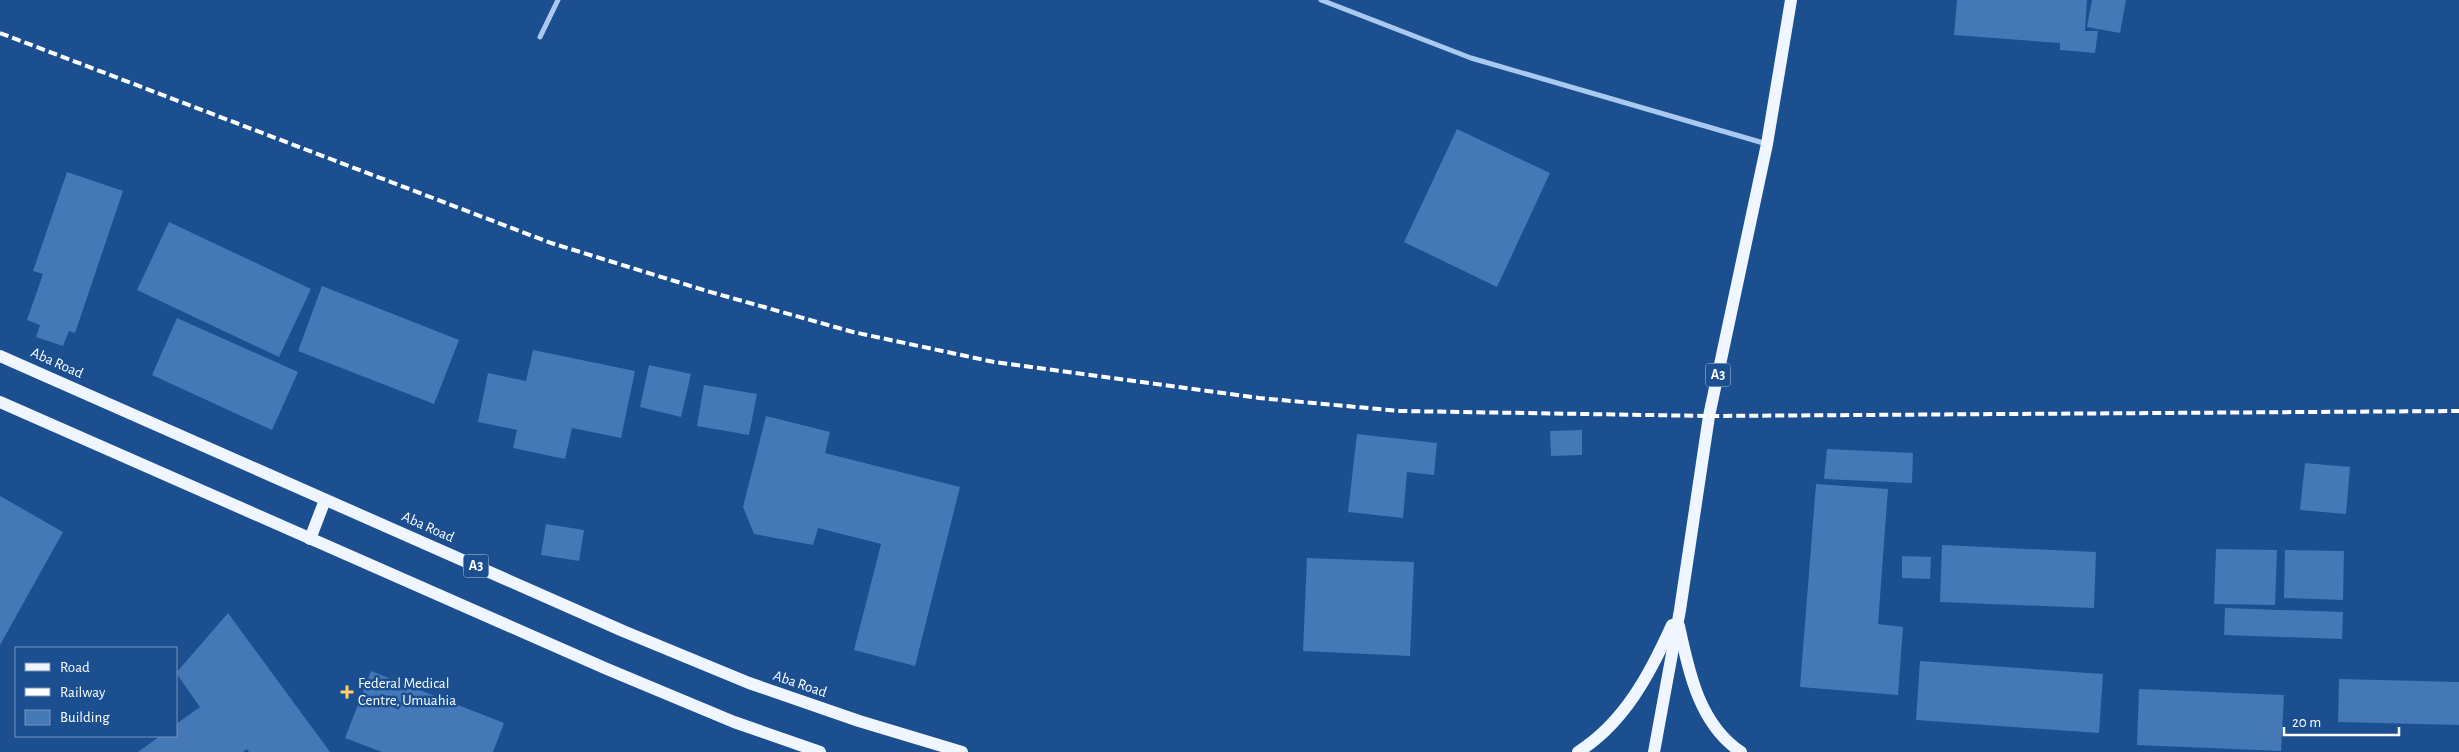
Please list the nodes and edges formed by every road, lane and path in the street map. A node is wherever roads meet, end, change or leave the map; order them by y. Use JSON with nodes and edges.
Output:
{"nodes":[{"id":1,"x":558,"y":0,"type":"edge"},
{"id":2,"x":1322,"y":0,"type":"edge"},
{"id":3,"x":1791,"y":0,"type":"edge"},
{"id":4,"x":540,"y":37,"type":"dead end"},
{"id":5,"x":1767,"y":144,"type":"junction"},
{"id":6,"x":0,"y":356,"type":"edge"},
{"id":7,"x":0,"y":402,"type":"edge"},
{"id":8,"x":325,"y":500,"type":"junction"},
{"id":9,"x":310,"y":539,"type":"junction"},
{"id":10,"x":1679,"y":614,"type":"junction"},
{"id":11,"x":820,"y":752,"type":"edge"},
{"id":12,"x":962,"y":752,"type":"edge"},
{"id":13,"x":1578,"y":752,"type":"edge"},
{"id":14,"x":1654,"y":752,"type":"edge"},
{"id":15,"x":1741,"y":752,"type":"edge"}],
"edges":[{"from":1,"to":4,"type":"street"},
{"from":2,"to":5,"type":"street"},
{"from":3,"to":5,"type":"main road","number":"A3"},
{"from":5,"to":10,"type":"main road","number":"A3"},
{"from":6,"to":8,"type":"main road","name":"Aba Road","number":"A3"},
{"from":7,"to":9,"type":"main road"},
{"from":8,"to":9,"type":"main road"},
{"from":8,"to":12,"type":"main road","name":"Aba Road","number":"A3"},
{"from":9,"to":11,"type":"main road"},
{"from":10,"to":13,"type":"main road"},
{"from":10,"to":14,"type":"main road","number":"A3"},
{"from":10,"to":15,"type":"main road"}]}
